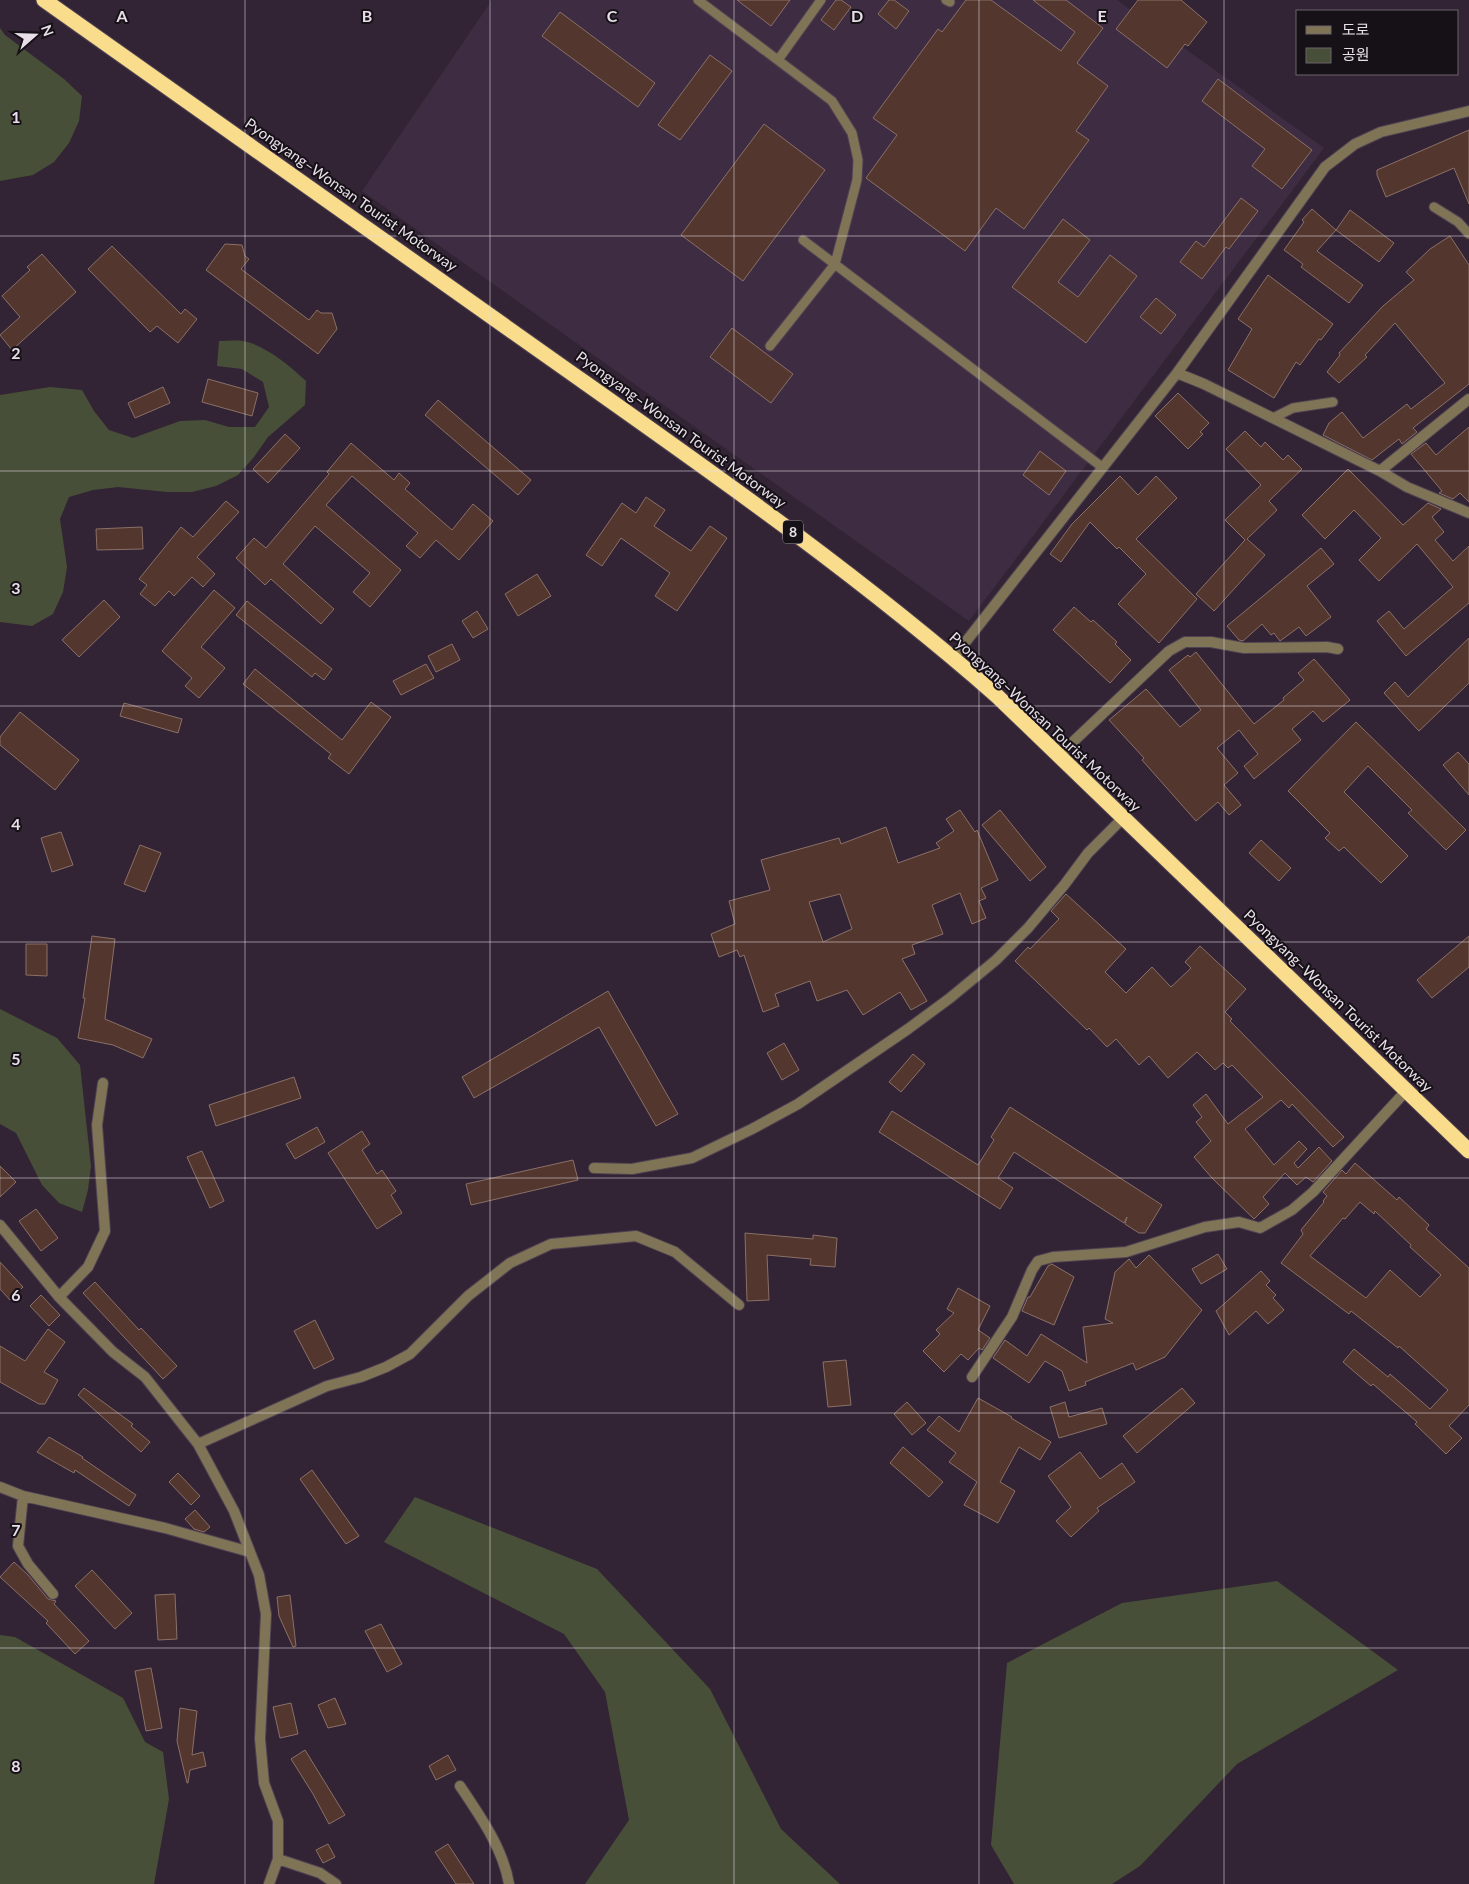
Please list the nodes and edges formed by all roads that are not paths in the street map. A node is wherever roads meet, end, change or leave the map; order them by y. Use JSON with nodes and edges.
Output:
{"nodes":[{"id":1,"x":44,"y":0,"type":"edge"},
{"id":2,"x":698,"y":0,"type":"edge"},
{"id":3,"x":821,"y":0,"type":"edge"},
{"id":4,"x":778,"y":60,"type":"junction"},
{"id":5,"x":1469,"y":112,"type":"edge"},
{"id":6,"x":1434,"y":207,"type":"dead end"},
{"id":7,"x":1469,"y":234,"type":"edge"},
{"id":8,"x":803,"y":240,"type":"dead end"},
{"id":9,"x":835,"y":264,"type":"junction"},
{"id":10,"x":770,"y":346,"type":"dead end"},
{"id":11,"x":1177,"y":373,"type":"junction"},
{"id":12,"x":1469,"y":399,"type":"edge"},
{"id":13,"x":1333,"y":402,"type":"dead end"},
{"id":14,"x":1273,"y":418,"type":"junction"},
{"id":15,"x":1102,"y":467,"type":"junction"},
{"id":16,"x":1380,"y":471,"type":"junction"},
{"id":17,"x":1469,"y":513,"type":"edge"},
{"id":18,"x":1338,"y":649,"type":"dead end"},
{"id":19,"x":953,"y":658,"type":"junction"},
{"id":20,"x":1059,"y":755,"type":"junction"},
{"id":21,"x":1123,"y":818,"type":"junction"},
{"id":22,"x":103,"y":1083,"type":"dead end"},
{"id":23,"x":1406,"y":1090,"type":"junction"},
{"id":24,"x":1469,"y":1151,"type":"edge"},
{"id":25,"x":594,"y":1168,"type":"dead end"},
{"id":26,"x":0,"y":1226,"type":"edge"},
{"id":27,"x":59,"y":1296,"type":"junction"},
{"id":28,"x":739,"y":1305,"type":"dead end"},
{"id":29,"x":972,"y":1378,"type":"dead end"},
{"id":30,"x":198,"y":1444,"type":"junction"},
{"id":31,"x":0,"y":1487,"type":"edge"},
{"id":32,"x":23,"y":1496,"type":"junction"},
{"id":33,"x":250,"y":1552,"type":"junction"},
{"id":34,"x":52,"y":1594,"type":"dead end"},
{"id":35,"x":460,"y":1786,"type":"dead end"},
{"id":36,"x":278,"y":1859,"type":"junction"},
{"id":37,"x":269,"y":1884,"type":"edge"},
{"id":38,"x":336,"y":1884,"type":"edge"},
{"id":39,"x":509,"y":1884,"type":"edge"}],
"edges":[{"from":1,"to":19,"type":"highway","name":"Pyongyang–Wonsan Tourist Motorway","number":"8"},
{"from":2,"to":4,"type":"lane"},
{"from":3,"to":4,"type":"lane"},
{"from":4,"to":9,"type":"lane"},
{"from":5,"to":11,"type":"street"},
{"from":6,"to":7,"type":"lane"},
{"from":8,"to":9,"type":"lane"},
{"from":9,"to":10,"type":"lane"},
{"from":9,"to":15,"type":"lane"},
{"from":11,"to":14,"type":"street"},
{"from":11,"to":15,"type":"street"},
{"from":12,"to":16,"type":"street"},
{"from":13,"to":14,"type":"lane"},
{"from":14,"to":16,"type":"street"},
{"from":15,"to":19,"type":"street"},
{"from":16,"to":17,"type":"street"},
{"from":18,"to":20,"type":"street"},
{"from":19,"to":20,"type":"highway","name":"Pyongyang–Wonsan Tourist Motorway","number":"8"},
{"from":20,"to":21,"type":"highway","name":"Pyongyang–Wonsan Tourist Motorway","number":"8"},
{"from":21,"to":23,"type":"highway","name":"Pyongyang–Wonsan Tourist Motorway","number":"8"},
{"from":21,"to":25,"type":"street"},
{"from":22,"to":27,"type":"street"},
{"from":23,"to":24,"type":"highway","name":"Pyongyang–Wonsan Tourist Motorway","number":"8"},
{"from":23,"to":29,"type":"street"},
{"from":26,"to":27,"type":"street"},
{"from":27,"to":30,"type":"street"},
{"from":28,"to":30,"type":"street"},
{"from":30,"to":33,"type":"street"},
{"from":31,"to":32,"type":"street"},
{"from":32,"to":33,"type":"street"},
{"from":32,"to":34,"type":"street"},
{"from":33,"to":36,"type":"street"},
{"from":35,"to":39,"type":"street"},
{"from":36,"to":37,"type":"street"},
{"from":36,"to":38,"type":"street"}]}
